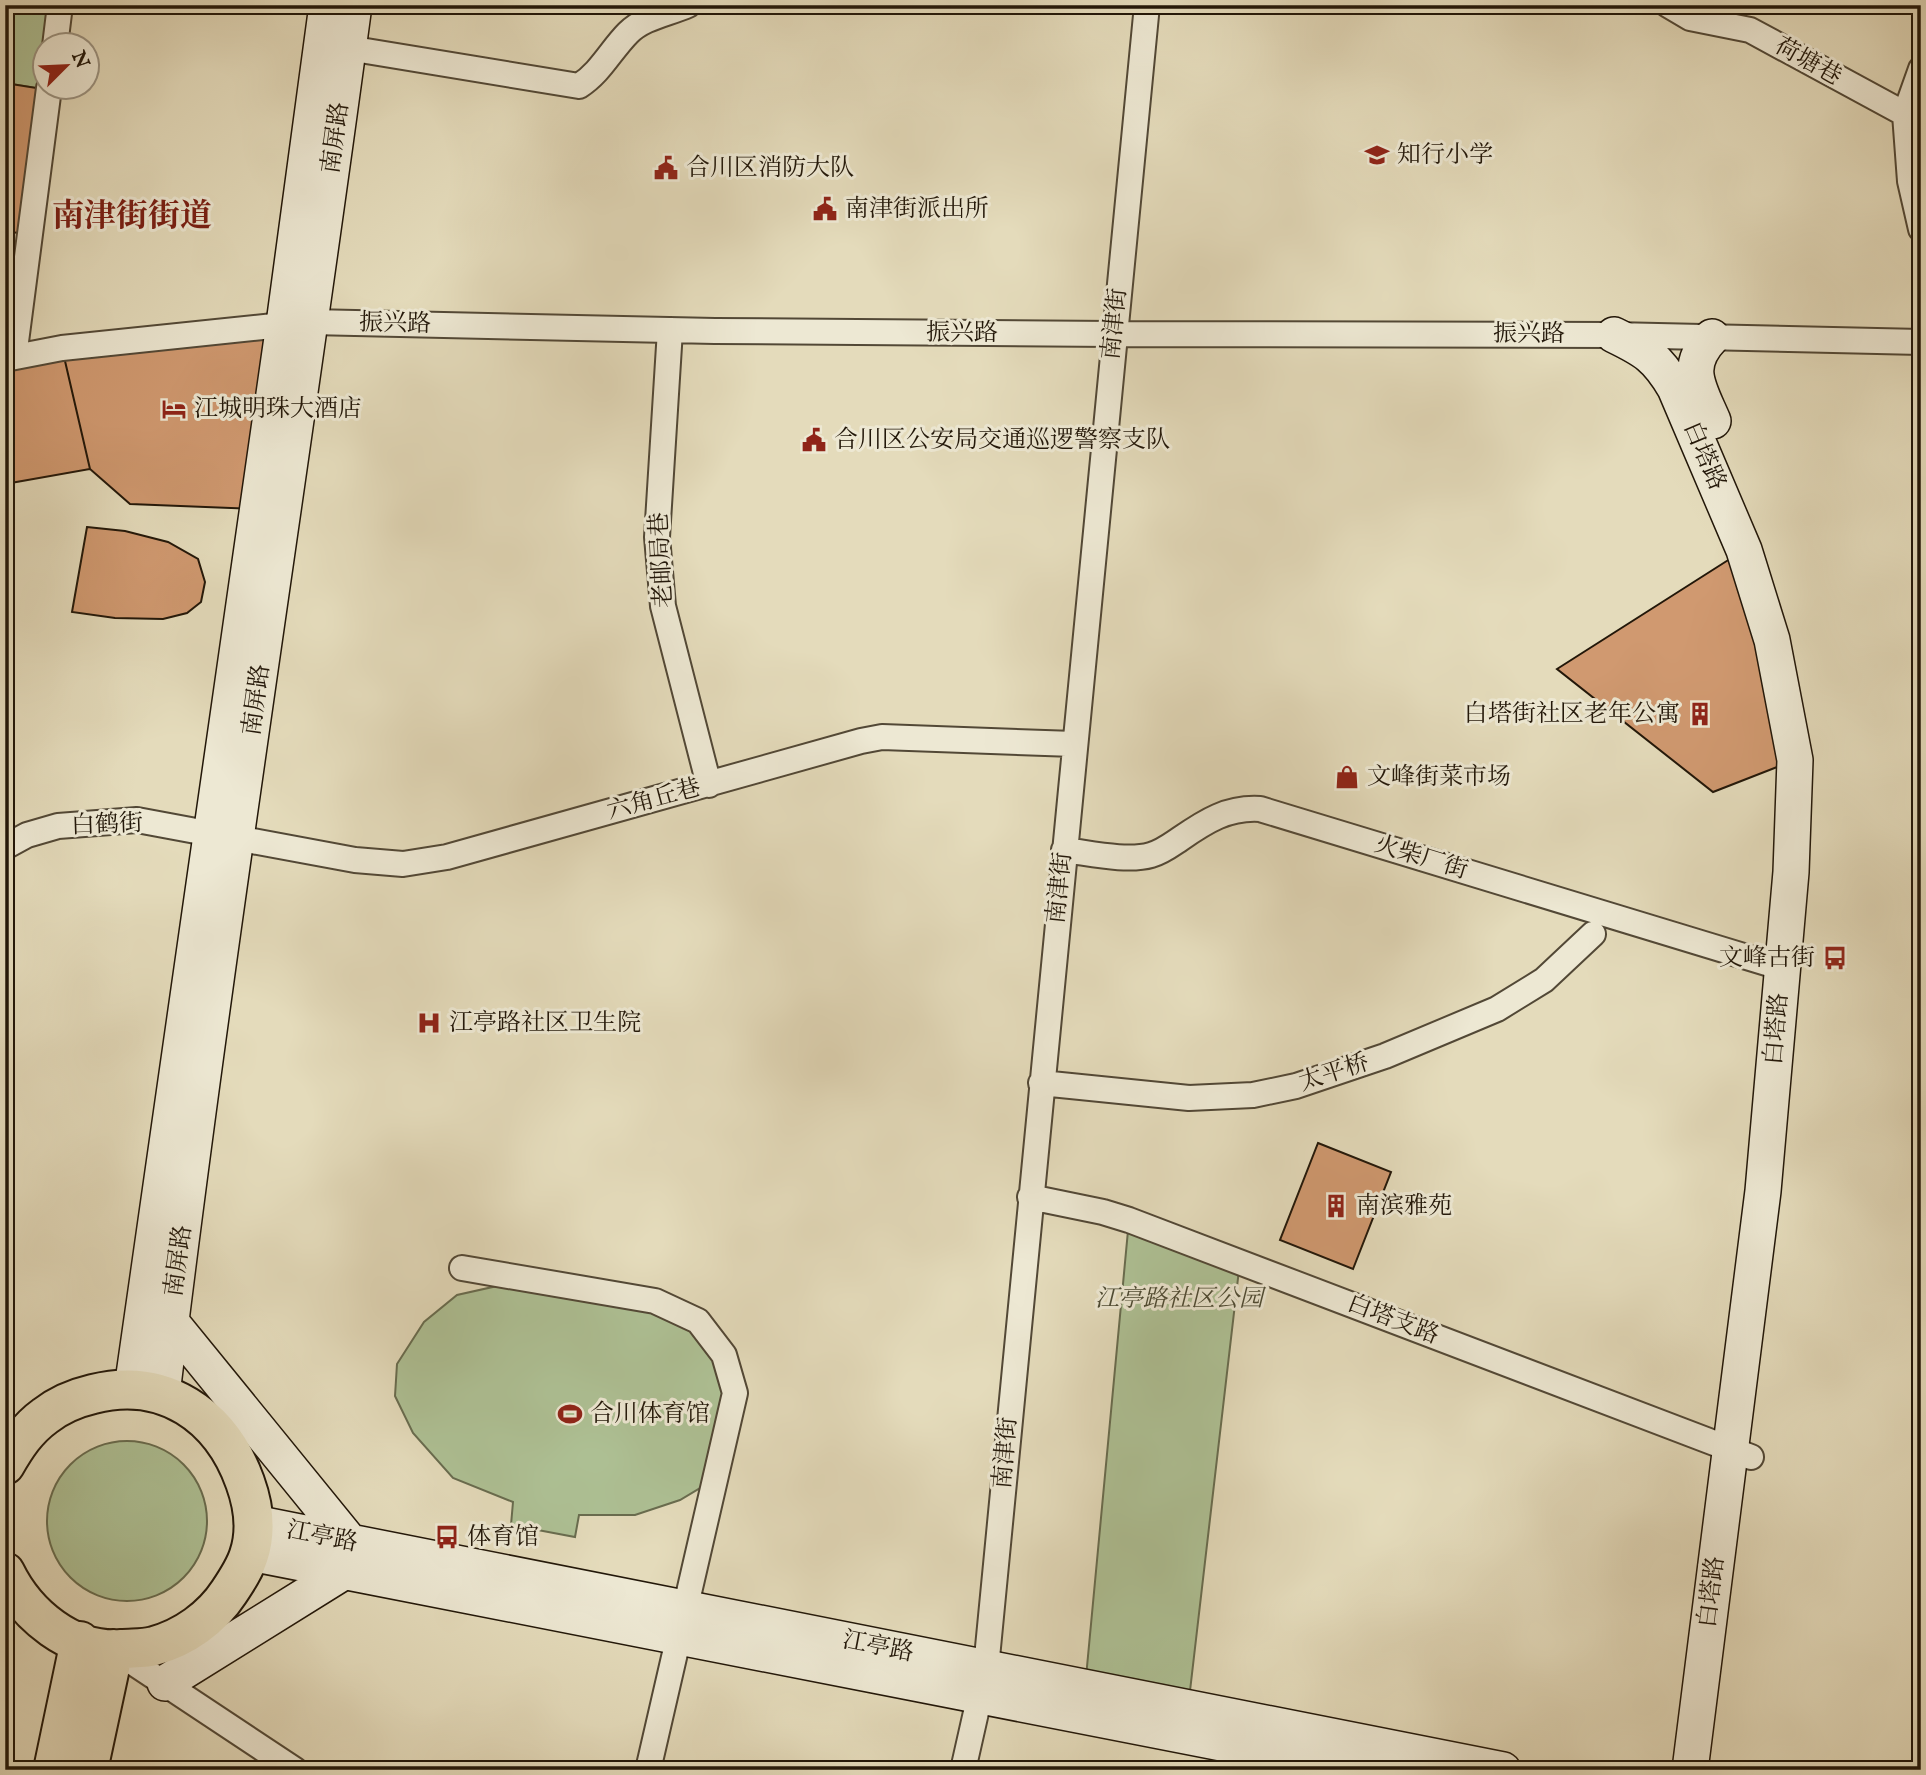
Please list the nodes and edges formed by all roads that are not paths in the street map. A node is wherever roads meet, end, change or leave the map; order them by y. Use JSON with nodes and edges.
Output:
{"nodes":[{"id":1,"x":60,"y":5,"type":"edge"},
{"id":2,"x":327,"y":5,"type":"edge"},
{"id":3,"x":354,"y":5,"type":"edge"},
{"id":4,"x":688,"y":5,"type":"edge"},
{"id":5,"x":1147,"y":5,"type":"edge"},
{"id":6,"x":1668,"y":5,"type":"edge"},
{"id":7,"x":57,"y":32,"type":"edge"},
{"id":8,"x":348,"y":48,"type":"junction"},
{"id":9,"x":1921,"y":69,"type":"edge"},
{"id":10,"x":48,"y":102,"type":"edge"},
{"id":11,"x":1905,"y":114,"type":"junction"},
{"id":12,"x":1921,"y":229,"type":"edge"},
{"id":13,"x":298,"y":323,"type":"junction"},
{"id":14,"x":670,"y":330,"type":"junction"},
{"id":15,"x":1114,"y":334,"type":"junction"},
{"id":16,"x":1614,"y":335,"type":"junction"},
{"id":17,"x":1712,"y":337,"type":"junction"},
{"id":18,"x":1921,"y":342,"type":"edge"},
{"id":19,"x":10,"y":358,"type":"edge"},
{"id":20,"x":1074,"y":744,"type":"junction"},
{"id":21,"x":709,"y":785,"type":"junction"},
{"id":22,"x":224,"y":836,"type":"junction"},
{"id":23,"x":5,"y":847,"type":"edge"},
{"id":24,"x":1063,"y":850,"type":"junction"},
{"id":25,"x":1593,"y":934,"type":"dead end"},
{"id":26,"x":1783,"y":968,"type":"junction"},
{"id":27,"x":1041,"y":1083,"type":"junction"},
{"id":28,"x":1030,"y":1197,"type":"junction"},
{"id":29,"x":462,"y":1268,"type":"dead end"},
{"id":30,"x":171,"y":1322,"type":"junction"},
{"id":31,"x":147,"y":1391,"type":"junction"},
{"id":32,"x":1740,"y":1453,"type":"junction"},
{"id":33,"x":5,"y":1465,"type":"edge"},
{"id":34,"x":252,"y":1538,"type":"junction"},
{"id":35,"x":347,"y":1557,"type":"junction"},
{"id":36,"x":5,"y":1572,"type":"edge"},
{"id":37,"x":681,"y":1622,"type":"junction"},
{"id":38,"x":97,"y":1645,"type":"junction"},
{"id":39,"x":983,"y":1682,"type":"junction"},
{"id":40,"x":164,"y":1683,"type":"junction"},
{"id":41,"x":53,"y":1770,"type":"edge"},
{"id":42,"x":88,"y":1770,"type":"edge"},
{"id":43,"x":295,"y":1770,"type":"edge"},
{"id":44,"x":648,"y":1770,"type":"edge"},
{"id":45,"x":963,"y":1770,"type":"edge"},
{"id":46,"x":1359,"y":1770,"type":"edge"},
{"id":47,"x":1503,"y":1770,"type":"edge"},
{"id":48,"x":1690,"y":1770,"type":"edge"},
{"id":49,"x":1712,"y":1770,"type":"edge"}],
"edges":[{"from":1,"to":7,"type":"street"},
{"from":2,"to":13,"type":"street","name":"南屏路"},
{"from":3,"to":8,"type":"street","name":"南屏路"},
{"from":4,"to":8,"type":"street"},
{"from":5,"to":15,"type":"street","name":"南津街"},
{"from":6,"to":11,"type":"street","name":"荷塘巷"},
{"from":8,"to":13,"type":"street","name":"南屏路"},
{"from":9,"to":11,"type":"street"},
{"from":10,"to":19,"type":"street"},
{"from":11,"to":12,"type":"street"},
{"from":13,"to":14,"type":"street","name":"振兴路"},
{"from":13,"to":19,"type":"street","name":"振兴路"},
{"from":13,"to":22,"type":"street","name":"南屏路"},
{"from":14,"to":15,"type":"street","name":"振兴路"},
{"from":14,"to":21,"type":"street","name":"老邮局巷"},
{"from":15,"to":16,"type":"street","name":"振兴路"},
{"from":15,"to":20,"type":"street","name":"南津街"},
{"from":16,"to":17,"type":"street","name":"振兴路"},
{"from":16,"to":26,"type":"street","name":"白塔路"},
{"from":17,"to":18,"type":"street","name":"振兴路"},
{"from":17,"to":32,"type":"street","name":"白塔路"},
{"from":20,"to":21,"type":"street","name":"六角丘巷"},
{"from":20,"to":24,"type":"street","name":"南津街"},
{"from":21,"to":22,"type":"street","name":"六角丘巷"},
{"from":22,"to":23,"type":"street","name":"白鹤街"},
{"from":22,"to":30,"type":"street","name":"南屏路"},
{"from":22,"to":31,"type":"street","name":"南屏路"},
{"from":24,"to":26,"type":"street","name":"火柴厂街"},
{"from":24,"to":27,"type":"street","name":"南津街"},
{"from":25,"to":27,"type":"street","name":"太平桥"},
{"from":26,"to":32,"type":"street","name":"白塔路"},
{"from":27,"to":28,"type":"street","name":"南津街"},
{"from":28,"to":32,"type":"street","name":"白塔支路"},
{"from":28,"to":39,"type":"street","name":"南津街"},
{"from":29,"to":37,"type":"street"},
{"from":30,"to":31,"type":"street","name":"南屏路"},
{"from":30,"to":35,"type":"street"},
{"from":31,"to":33,"type":"main road"},
{"from":31,"to":34,"type":"main road"},
{"from":32,"to":48,"type":"street","name":"白塔路"},
{"from":32,"to":49,"type":"street","name":"白塔路"},
{"from":34,"to":35,"type":"street","name":"江亭路"},
{"from":34,"to":38,"type":"main road"},
{"from":35,"to":37,"type":"street","name":"江亭路"},
{"from":35,"to":40,"type":"street"},
{"from":36,"to":38,"type":"main road"},
{"from":37,"to":39,"type":"street","name":"江亭路"},
{"from":37,"to":44,"type":"street"},
{"from":38,"to":40,"type":"street"},
{"from":38,"to":41,"type":"main road"},
{"from":38,"to":42,"type":"main road"},
{"from":39,"to":45,"type":"street","name":"南津街"},
{"from":39,"to":46,"type":"street","name":"江亭路"},
{"from":39,"to":47,"type":"street","name":"江亭路"},
{"from":40,"to":43,"type":"street"}]}
